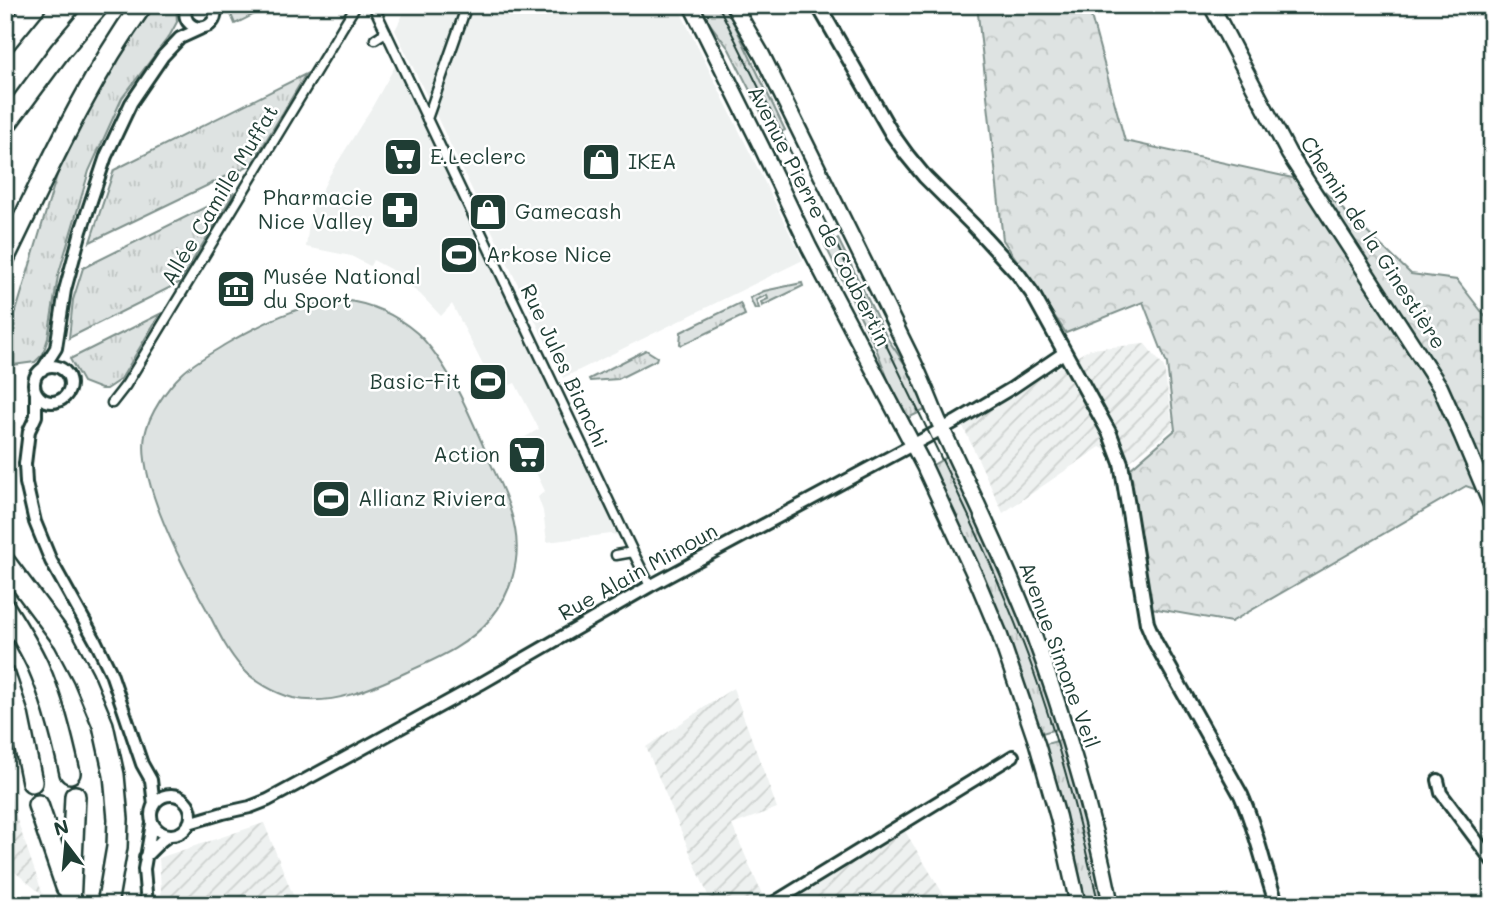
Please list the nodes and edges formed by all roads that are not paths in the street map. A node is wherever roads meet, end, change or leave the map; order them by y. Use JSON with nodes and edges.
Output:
{"nodes":[{"id":1,"x":36,"y":5,"type":"edge"},
{"id":2,"x":99,"y":5,"type":"edge"},
{"id":3,"x":142,"y":5,"type":"edge"},
{"id":4,"x":214,"y":5,"type":"edge"},
{"id":5,"x":356,"y":5,"type":"edge"},
{"id":6,"x":373,"y":5,"type":"edge"},
{"id":7,"x":467,"y":5,"type":"edge"},
{"id":8,"x":691,"y":5,"type":"edge"},
{"id":9,"x":733,"y":5,"type":"edge"},
{"id":10,"x":818,"y":5,"type":"edge"},
{"id":11,"x":1211,"y":5,"type":"edge"},
{"id":12,"x":186,"y":11,"type":"edge"},
{"id":13,"x":204,"y":27,"type":"junction"},
{"id":14,"x":386,"y":32,"type":"junction"},
{"id":15,"x":180,"y":38,"type":"junction"},
{"id":16,"x":375,"y":39,"type":"dead end"},
{"id":17,"x":5,"y":43,"type":"edge"},
{"id":18,"x":427,"y":119,"type":"junction"},
{"id":19,"x":5,"y":125,"type":"edge"},
{"id":20,"x":5,"y":257,"type":"edge"},
{"id":21,"x":56,"y":348,"type":"junction"},
{"id":22,"x":1065,"y":352,"type":"junction"},
{"id":23,"x":42,"y":370,"type":"junction"},
{"id":24,"x":69,"y":378,"type":"junction"},
{"id":25,"x":36,"y":393,"type":"junction"},
{"id":26,"x":58,"y":401,"type":"junction"},
{"id":27,"x":112,"y":403,"type":"dead end"},
{"id":28,"x":36,"y":416,"type":"junction"},
{"id":29,"x":942,"y":429,"type":"junction"},
{"id":30,"x":913,"y":444,"type":"junction"},
{"id":31,"x":1492,"y":507,"type":"edge"},
{"id":32,"x":633,"y":552,"type":"junction"},
{"id":33,"x":616,"y":555,"type":"dead end"},
{"id":34,"x":5,"y":562,"type":"edge"},
{"id":35,"x":650,"y":586,"type":"junction"},
{"id":36,"x":5,"y":608,"type":"edge"},
{"id":37,"x":5,"y":674,"type":"edge"},
{"id":38,"x":1013,"y":757,"type":"dead end"},
{"id":39,"x":70,"y":773,"type":"dead end"},
{"id":40,"x":151,"y":780,"type":"junction"},
{"id":41,"x":1438,"y":780,"type":"dead end"},
{"id":42,"x":32,"y":782,"type":"dead end"},
{"id":43,"x":75,"y":796,"type":"dead end"},
{"id":44,"x":173,"y":796,"type":"junction"},
{"id":45,"x":38,"y":805,"type":"dead end"},
{"id":46,"x":154,"y":805,"type":"junction"},
{"id":47,"x":188,"y":805,"type":"junction"},
{"id":48,"x":223,"y":813,"type":"junction"},
{"id":49,"x":152,"y":823,"type":"junction"},
{"id":50,"x":189,"y":823,"type":"junction"},
{"id":51,"x":169,"y":835,"type":"junction"},
{"id":52,"x":145,"y":857,"type":"junction"},
{"id":53,"x":1492,"y":861,"type":"edge"},
{"id":54,"x":70,"y":902,"type":"edge"},
{"id":55,"x":107,"y":905,"type":"edge"},
{"id":56,"x":147,"y":905,"type":"edge"},
{"id":57,"x":770,"y":905,"type":"edge"},
{"id":58,"x":1078,"y":905,"type":"edge"},
{"id":59,"x":1111,"y":905,"type":"edge"},
{"id":60,"x":1277,"y":905,"type":"edge"}],
"edges":[{"from":1,"to":17,"type":"highway"},
{"from":2,"to":19,"type":"highway"},
{"from":3,"to":20,"type":"highway"},
{"from":4,"to":13,"type":"street"},
{"from":5,"to":27,"type":"street","name":"Allée Camille Muffat"},
{"from":6,"to":14,"type":"street","name":"Rue Jules Bianchi"},
{"from":7,"to":18,"type":"street"},
{"from":8,"to":30,"type":"main road","name":"Avenue Pierre de Coubertin"},
{"from":9,"to":29,"type":"main road","name":"Avenue Pierre de Coubertin"},
{"from":10,"to":22,"type":"street"},
{"from":11,"to":31,"type":"main road","name":"Chemin de la Ginestière"},
{"from":12,"to":13,"type":"street"},
{"from":12,"to":15,"type":"street"},
{"from":13,"to":15,"type":"street"},
{"from":14,"to":16,"type":"street"},
{"from":14,"to":18,"type":"street","name":"Rue Jules Bianchi"},
{"from":15,"to":21,"type":"street"},
{"from":18,"to":32,"type":"street","name":"Rue Jules Bianchi"},
{"from":21,"to":23,"type":"street"},
{"from":21,"to":24,"type":"street"},
{"from":22,"to":29,"type":"street","name":"Rue Alain Mimoun"},
{"from":22,"to":60,"type":"street"},
{"from":23,"to":24,"type":"street"},
{"from":23,"to":25,"type":"street"},
{"from":24,"to":26,"type":"street"},
{"from":25,"to":26,"type":"street"},
{"from":25,"to":28,"type":"street"},
{"from":26,"to":28,"type":"street"},
{"from":28,"to":40,"type":"street"},
{"from":29,"to":30,"type":"street","name":"Rue Alain Mimoun"},
{"from":29,"to":59,"type":"main road","name":"Avenue Simone Veil"},
{"from":30,"to":35,"type":"street","name":"Rue Alain Mimoun"},
{"from":30,"to":58,"type":"main road"},
{"from":32,"to":33,"type":"street"},
{"from":32,"to":35,"type":"street","name":"Rue Jules Bianchi"},
{"from":34,"to":55,"type":"highway"},
{"from":35,"to":48,"type":"street","name":"Rue Alain Mimoun"},
{"from":36,"to":39,"type":"highway"},
{"from":37,"to":42,"type":"highway"},
{"from":38,"to":57,"type":"street"},
{"from":40,"to":44,"type":"street"},
{"from":40,"to":46,"type":"street"},
{"from":41,"to":53,"type":"street"},
{"from":43,"to":54,"type":"highway"},
{"from":44,"to":46,"type":"street"},
{"from":44,"to":47,"type":"street"},
{"from":45,"to":54,"type":"highway"},
{"from":46,"to":49,"type":"street"},
{"from":47,"to":48,"type":"street","name":"Rue Alain Mimoun"},
{"from":47,"to":50,"type":"street"},
{"from":48,"to":50,"type":"street","name":"Rue Alain Mimoun"},
{"from":49,"to":51,"type":"street"},
{"from":49,"to":52,"type":"street"},
{"from":50,"to":51,"type":"street"},
{"from":51,"to":52,"type":"street"},
{"from":52,"to":56,"type":"street"}]}
